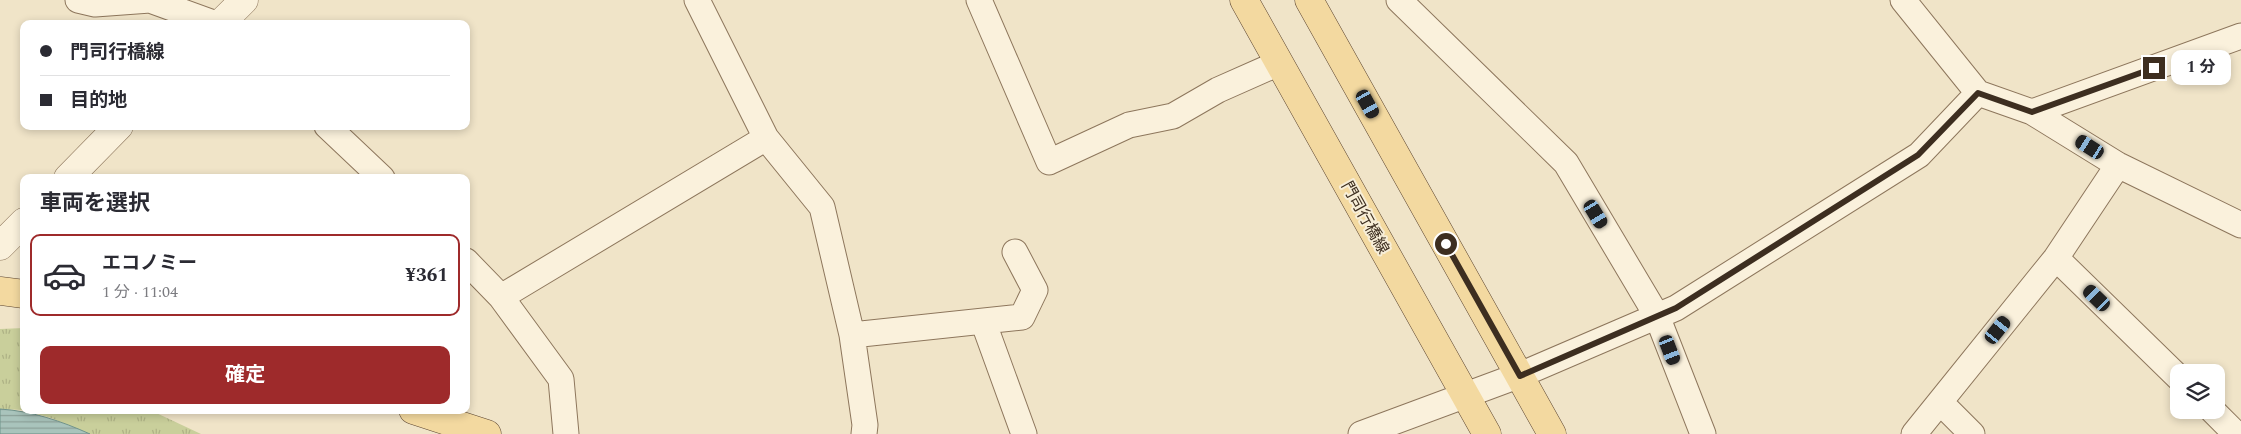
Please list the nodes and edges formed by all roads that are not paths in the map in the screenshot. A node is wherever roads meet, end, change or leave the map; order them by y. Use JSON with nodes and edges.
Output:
{"nodes":[{"id":1,"x":78,"y":0,"type":"edge"},
{"id":2,"x":244,"y":0,"type":"edge"},
{"id":3,"x":696,"y":0,"type":"edge"},
{"id":4,"x":979,"y":0,"type":"edge"},
{"id":5,"x":1244,"y":0,"type":"edge"},
{"id":6,"x":1309,"y":0,"type":"edge"},
{"id":7,"x":1398,"y":0,"type":"edge"},
{"id":8,"x":1903,"y":0,"type":"edge"},
{"id":9,"x":207,"y":20,"type":"edge"},
{"id":10,"x":222,"y":20,"type":"edge"},
{"id":11,"x":2241,"y":36,"type":"edge"},
{"id":12,"x":1279,"y":63,"type":"junction"},
{"id":13,"x":1978,"y":93,"type":"junction"},
{"id":14,"x":2032,"y":112,"type":"junction"},
{"id":15,"x":115,"y":130,"type":"edge"},
{"id":16,"x":331,"y":130,"type":"edge"},
{"id":17,"x":766,"y":138,"type":"junction"},
{"id":18,"x":2118,"y":165,"type":"junction"},
{"id":19,"x":72,"y":174,"type":"edge"},
{"id":20,"x":378,"y":174,"type":"edge"},
{"id":21,"x":2241,"y":225,"type":"edge"},
{"id":22,"x":20,"y":226,"type":"edge"},
{"id":23,"x":0,"y":246,"type":"edge"},
{"id":24,"x":1015,"y":252,"type":"dead end"},
{"id":25,"x":2056,"y":258,"type":"junction"},
{"id":26,"x":470,"y":265,"type":"edge"},
{"id":27,"x":0,"y":291,"type":"edge"},
{"id":28,"x":20,"y":294,"type":"edge"},
{"id":29,"x":501,"y":297,"type":"junction"},
{"id":30,"x":1658,"y":316,"type":"junction"},
{"id":31,"x":983,"y":321,"type":"junction"},
{"id":32,"x":852,"y":335,"type":"junction"},
{"id":33,"x":2170,"y":369,"type":"edge"},
{"id":34,"x":1520,"y":376,"type":"junction"},
{"id":35,"x":1466,"y":395,"type":"junction"},
{"id":36,"x":1940,"y":402,"type":"junction"},
{"id":37,"x":425,"y":414,"type":"edge"},
{"id":38,"x":2221,"y":419,"type":"edge"},
{"id":39,"x":487,"y":434,"type":"edge"},
{"id":40,"x":566,"y":434,"type":"edge"},
{"id":41,"x":864,"y":434,"type":"edge"},
{"id":42,"x":1024,"y":434,"type":"edge"},
{"id":43,"x":1361,"y":434,"type":"edge"},
{"id":44,"x":1488,"y":434,"type":"edge"},
{"id":45,"x":1552,"y":434,"type":"edge"},
{"id":46,"x":1703,"y":434,"type":"edge"},
{"id":47,"x":1914,"y":434,"type":"edge"},
{"id":48,"x":1972,"y":434,"type":"edge"},
{"id":49,"x":2236,"y":434,"type":"edge"}],
"edges":[{"from":1,"to":9,"type":"street"},
{"from":2,"to":10,"type":"street"},
{"from":3,"to":17,"type":"street"},
{"from":4,"to":12,"type":"street"},
{"from":5,"to":12,"type":"main road","name":"門司行橋線"},
{"from":6,"to":34,"type":"main road"},
{"from":7,"to":30,"type":"street"},
{"from":8,"to":13,"type":"street"},
{"from":11,"to":14,"type":"street"},
{"from":12,"to":35,"type":"main road","name":"門司行橋線"},
{"from":13,"to":14,"type":"street"},
{"from":13,"to":30,"type":"street"},
{"from":14,"to":18,"type":"street"},
{"from":15,"to":19,"type":"street"},
{"from":16,"to":20,"type":"street"},
{"from":17,"to":29,"type":"street"},
{"from":17,"to":32,"type":"street"},
{"from":18,"to":21,"type":"street"},
{"from":18,"to":25,"type":"street"},
{"from":22,"to":23,"type":"street"},
{"from":24,"to":31,"type":"street"},
{"from":25,"to":33,"type":"street"},
{"from":25,"to":36,"type":"street"},
{"from":26,"to":29,"type":"street"},
{"from":27,"to":28,"type":"main road"},
{"from":29,"to":40,"type":"street"},
{"from":30,"to":34,"type":"street"},
{"from":30,"to":46,"type":"street"},
{"from":31,"to":32,"type":"street"},
{"from":31,"to":42,"type":"street"},
{"from":32,"to":41,"type":"street"},
{"from":34,"to":35,"type":"street"},
{"from":34,"to":45,"type":"main road"},
{"from":35,"to":43,"type":"street"},
{"from":35,"to":44,"type":"main road","name":"門司行橋線"},
{"from":36,"to":47,"type":"street"},
{"from":36,"to":48,"type":"street"},
{"from":37,"to":39,"type":"main road"},
{"from":38,"to":49,"type":"street"}]}
